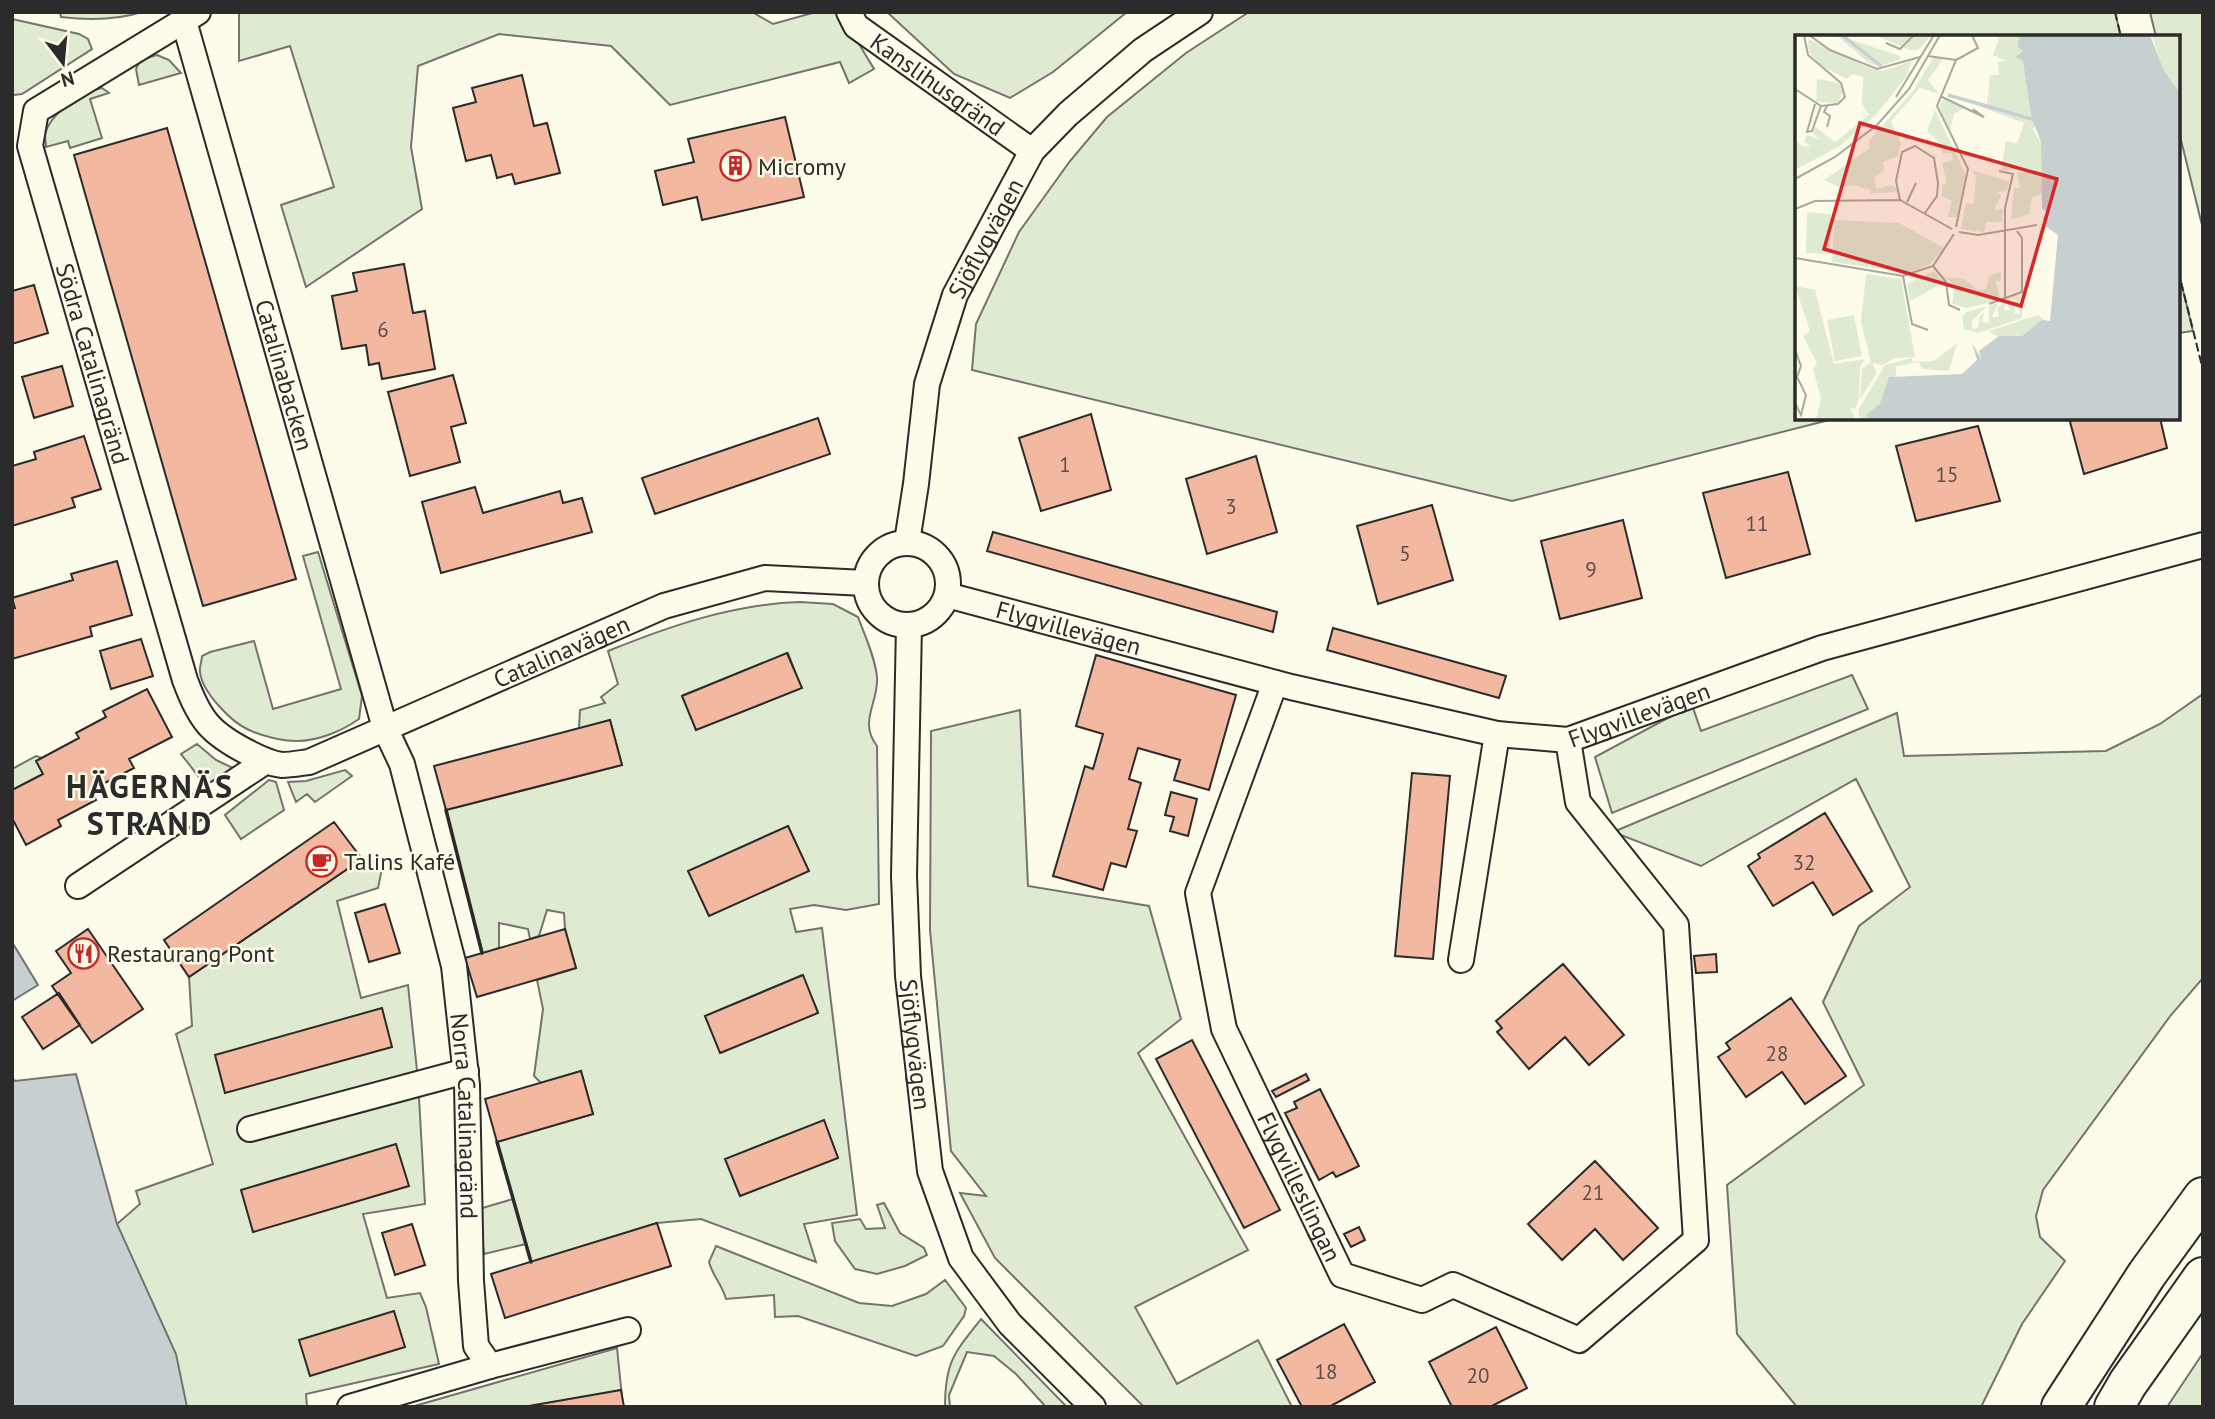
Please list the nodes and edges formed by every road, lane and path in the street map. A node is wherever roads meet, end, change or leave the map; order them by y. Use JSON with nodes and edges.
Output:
{"nodes":[{"id":1,"x":849,"y":12,"type":"edge"},
{"id":2,"x":1200,"y":12,"type":"edge"},
{"id":3,"x":191,"y":17,"type":"edge"},
{"id":4,"x":1032,"y":151,"type":"junction"},
{"id":5,"x":907,"y":542,"type":"junction"},
{"id":6,"x":2203,"y":545,"type":"edge"},
{"id":7,"x":865,"y":583,"type":"junction"},
{"id":8,"x":947,"y":595,"type":"junction"},
{"id":9,"x":909,"y":625,"type":"junction"},
{"id":10,"x":1275,"y":682,"type":"junction"},
{"id":11,"x":385,"y":728,"type":"junction"},
{"id":12,"x":1497,"y":734,"type":"junction"},
{"id":13,"x":1568,"y":740,"type":"junction"},
{"id":14,"x":266,"y":761,"type":"junction"},
{"id":15,"x":78,"y":886,"type":"dead end"},
{"id":16,"x":1461,"y":960,"type":"dead end"},
{"id":17,"x":466,"y":1071,"type":"junction"},
{"id":18,"x":250,"y":1129,"type":"dead end"},
{"id":19,"x":2203,"y":1197,"type":"edge"},
{"id":20,"x":2203,"y":1276,"type":"edge"},
{"id":21,"x":628,"y":1330,"type":"dead end"},
{"id":22,"x":490,"y":1366,"type":"junction"},
{"id":23,"x":350,"y":1407,"type":"edge"},
{"id":24,"x":1093,"y":1407,"type":"edge"},
{"id":25,"x":2061,"y":1407,"type":"edge"},
{"id":26,"x":2114,"y":1407,"type":"edge"}],
"edges":[{"from":1,"to":4,"type":"street","name":"Kanslihusgränd"},
{"from":2,"to":4,"type":"street","name":"Sjöflygvägen"},
{"from":3,"to":11,"type":"street","name":"Catalinabacken"},
{"from":3,"to":14,"type":"street","name":"Södra Catalinagränd"},
{"from":4,"to":5,"type":"street","name":"Sjöflygvägen"},
{"from":5,"to":7,"type":"street"},
{"from":5,"to":8,"type":"street"},
{"from":6,"to":13,"type":"street","name":"Flygvillevägen"},
{"from":7,"to":9,"type":"street"},
{"from":7,"to":11,"type":"street","name":"Catalinavägen"},
{"from":8,"to":9,"type":"street"},
{"from":8,"to":10,"type":"street","name":"Flygvillevägen"},
{"from":9,"to":24,"type":"street","name":"Sjöflygvägen"},
{"from":10,"to":12,"type":"street","name":"Flygvillevägen"},
{"from":10,"to":13,"type":"street","name":"Flygvilleslingan"},
{"from":11,"to":14,"type":"street","name":"Catalinavägen"},
{"from":11,"to":17,"type":"street","name":"Norra Catalinagränd"},
{"from":12,"to":13,"type":"street","name":"Flygvillevägen"},
{"from":12,"to":16,"type":"street"},
{"from":14,"to":15,"type":"street"},
{"from":17,"to":18,"type":"street"},
{"from":17,"to":22,"type":"street","name":"Norra Catalinagränd"},
{"from":19,"to":25,"type":"highway"},
{"from":20,"to":26,"type":"highway"},
{"from":21,"to":22,"type":"street"},
{"from":22,"to":23,"type":"street"}]}
